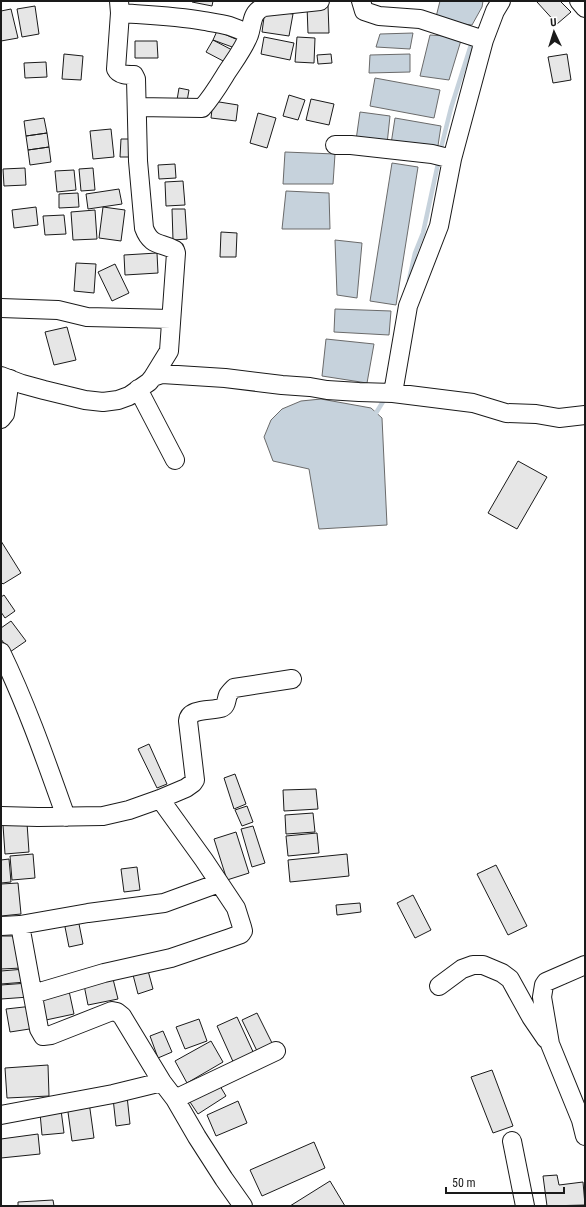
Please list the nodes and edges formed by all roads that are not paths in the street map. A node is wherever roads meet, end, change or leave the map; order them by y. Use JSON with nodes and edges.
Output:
{"nodes":[{"id":1,"x":320,"y":1,"type":"edge"},
{"id":2,"x":361,"y":1,"type":"edge"},
{"id":3,"x":501,"y":1,"type":"edge"},
{"id":4,"x":579,"y":1,"type":"edge"},
{"id":5,"x":119,"y":7,"type":"edge"},
{"id":6,"x":585,"y":8,"type":"edge"},
{"id":7,"x":249,"y":34,"type":"junction"},
{"id":8,"x":477,"y":38,"type":"junction"},
{"id":9,"x":137,"y":107,"type":"junction"},
{"id":10,"x":335,"y":145,"type":"dead end"},
{"id":11,"x":445,"y":157,"type":"junction"},
{"id":12,"x":1,"y":308,"type":"edge"},
{"id":13,"x":171,"y":319,"type":"junction"},
{"id":14,"x":5,"y":378,"type":"edge"},
{"id":15,"x":153,"y":378,"type":"junction"},
{"id":16,"x":138,"y":389,"type":"junction"},
{"id":17,"x":393,"y":393,"type":"junction"},
{"id":18,"x":585,"y":415,"type":"edge"},
{"id":19,"x":1,"y":419,"type":"edge"},
{"id":20,"x":175,"y":460,"type":"dead end"},
{"id":21,"x":1,"y":652,"type":"edge"},
{"id":22,"x":292,"y":679,"type":"dead end"},
{"id":23,"x":160,"y":799,"type":"junction"},
{"id":24,"x":1,"y":816,"type":"edge"},
{"id":25,"x":66,"y":817,"type":"junction"},
{"id":26,"x":219,"y":883,"type":"junction"},
{"id":27,"x":1,"y":926,"type":"edge"},
{"id":28,"x":20,"y":926,"type":"junction"},
{"id":29,"x":585,"y":965,"type":"edge"},
{"id":30,"x":439,"y":986,"type":"dead end"},
{"id":31,"x":32,"y":994,"type":"junction"},
{"id":32,"x":550,"y":1044,"type":"junction"},
{"id":33,"x":276,"y":1051,"type":"dead end"},
{"id":34,"x":153,"y":1084,"type":"junction"},
{"id":35,"x":175,"y":1099,"type":"junction"},
{"id":36,"x":1,"y":1115,"type":"edge"},
{"id":37,"x":585,"y":1136,"type":"edge"},
{"id":38,"x":512,"y":1141,"type":"dead end"},
{"id":39,"x":243,"y":1206,"type":"edge"},
{"id":40,"x":525,"y":1206,"type":"edge"}],
"edges":[{"from":1,"to":7,"type":"street"},
{"from":2,"to":8,"type":"street"},
{"from":3,"to":8,"type":"street"},
{"from":4,"to":6,"type":"street"},
{"from":5,"to":7,"type":"street"},
{"from":5,"to":9,"type":"street"},
{"from":7,"to":9,"type":"street"},
{"from":8,"to":11,"type":"street"},
{"from":9,"to":13,"type":"street"},
{"from":10,"to":11,"type":"street"},
{"from":11,"to":17,"type":"street"},
{"from":12,"to":13,"type":"street"},
{"from":13,"to":15,"type":"street"},
{"from":14,"to":16,"type":"street"},
{"from":14,"to":19,"type":"street"},
{"from":15,"to":16,"type":"street"},
{"from":15,"to":17,"type":"street"},
{"from":16,"to":20,"type":"street"},
{"from":17,"to":18,"type":"street"},
{"from":21,"to":25,"type":"street"},
{"from":22,"to":23,"type":"street"},
{"from":23,"to":25,"type":"street"},
{"from":23,"to":26,"type":"street"},
{"from":24,"to":25,"type":"street"},
{"from":26,"to":28,"type":"street"},
{"from":26,"to":31,"type":"street"},
{"from":27,"to":28,"type":"street"},
{"from":28,"to":31,"type":"street"},
{"from":29,"to":32,"type":"street"},
{"from":30,"to":32,"type":"street"},
{"from":31,"to":34,"type":"street"},
{"from":32,"to":37,"type":"street"},
{"from":33,"to":35,"type":"street"},
{"from":34,"to":35,"type":"street"},
{"from":34,"to":36,"type":"street"},
{"from":35,"to":39,"type":"street"},
{"from":38,"to":40,"type":"street"}]}
